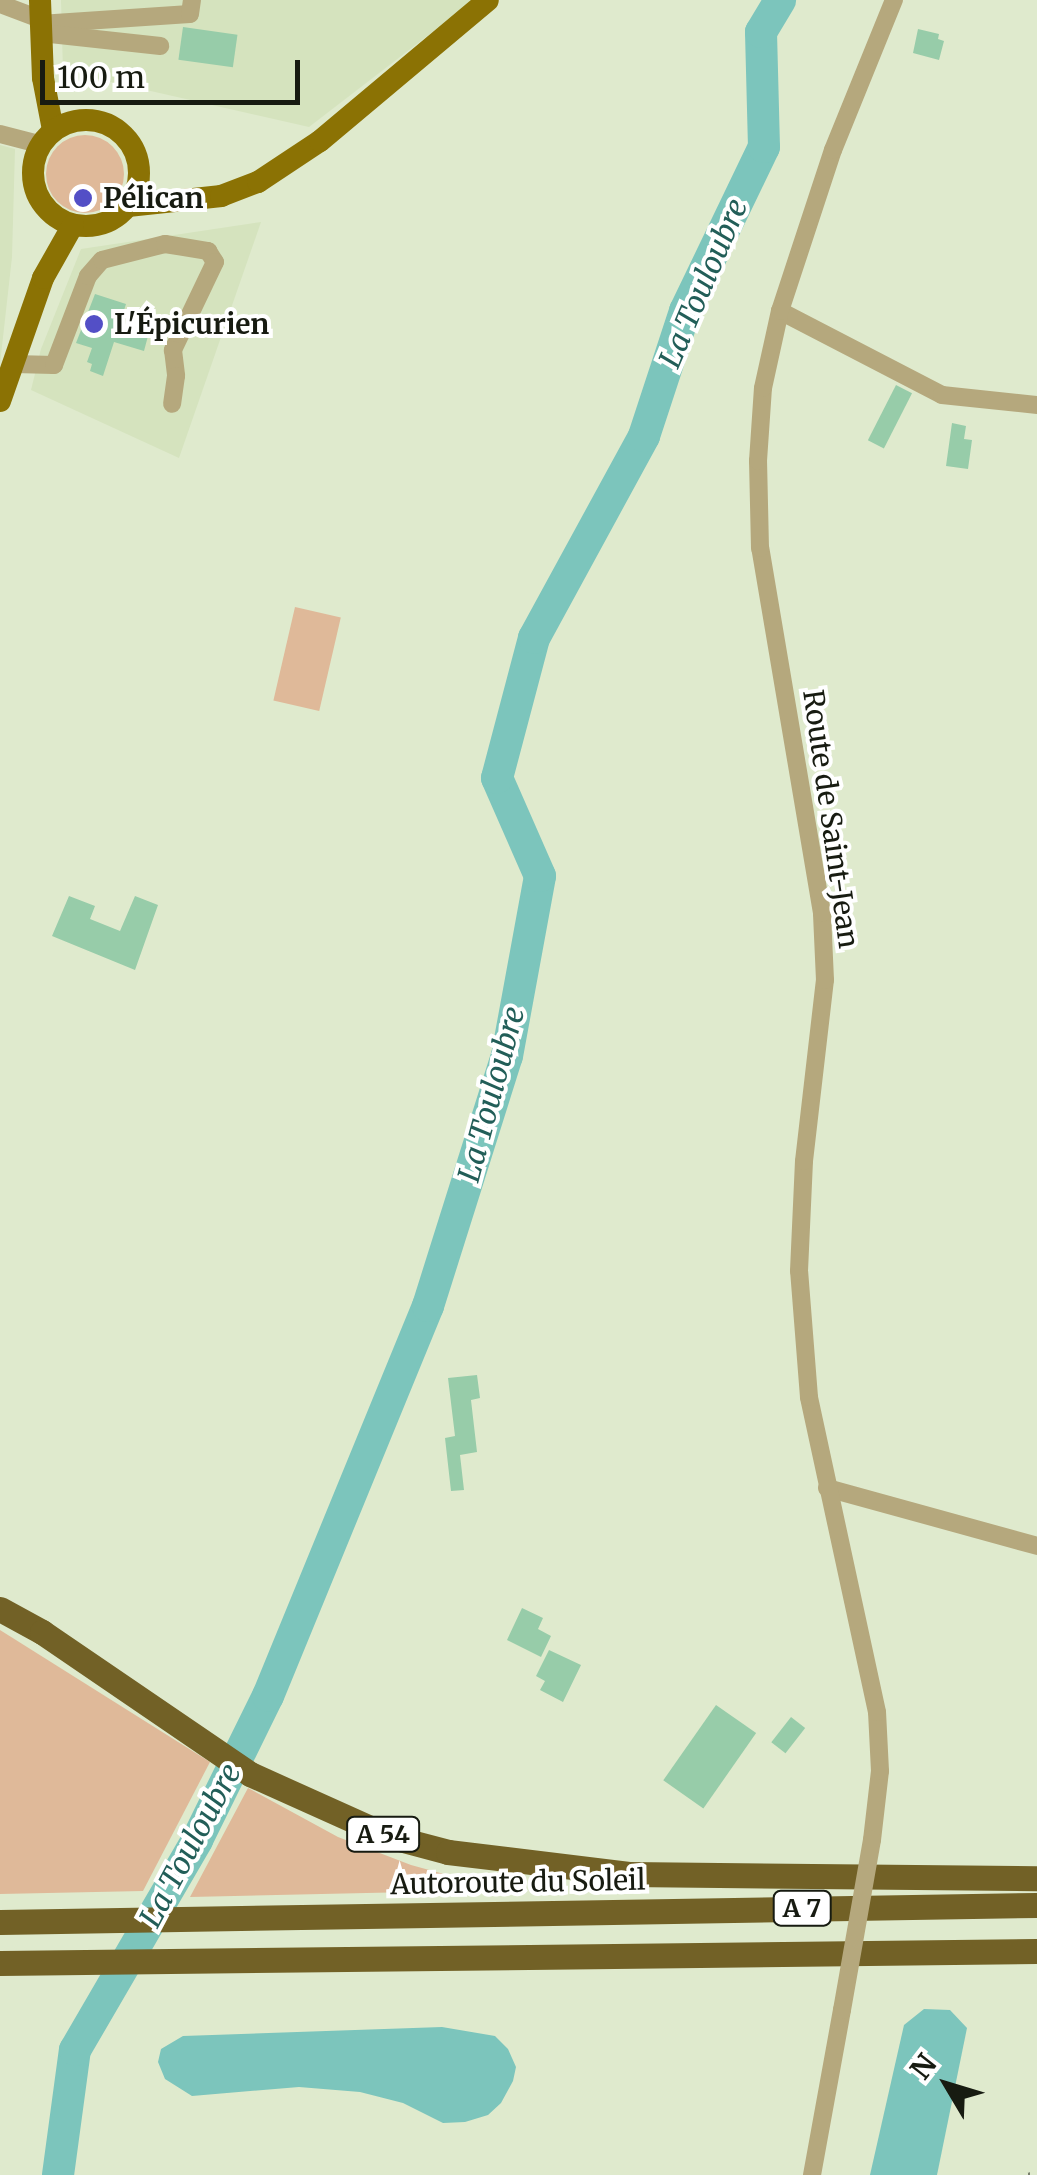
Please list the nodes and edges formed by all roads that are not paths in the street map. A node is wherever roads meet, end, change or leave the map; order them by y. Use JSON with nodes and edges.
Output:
{"nodes":[{"id":1,"x":192,"y":0,"type":"edge"},
{"id":2,"x":488,"y":0,"type":"edge"},
{"id":3,"x":894,"y":0,"type":"edge"},
{"id":4,"x":0,"y":4,"type":"edge"},
{"id":5,"x":40,"y":19,"type":"edge"},
{"id":6,"x":160,"y":46,"type":"dead end"},
{"id":7,"x":43,"y":78,"type":"junction"},
{"id":8,"x":86,"y":119,"type":"junction"},
{"id":9,"x":0,"y":134,"type":"edge"},
{"id":10,"x":46,"y":137,"type":"junction"},
{"id":11,"x":139,"y":177,"type":"junction"},
{"id":12,"x":182,"y":203,"type":"junction"},
{"id":13,"x":128,"y":206,"type":"junction"},
{"id":14,"x":47,"y":210,"type":"junction"},
{"id":15,"x":73,"y":225,"type":"junction"},
{"id":16,"x":43,"y":278,"type":"junction"},
{"id":17,"x":780,"y":311,"type":"junction"},
{"id":18,"x":14,"y":364,"type":"junction"},
{"id":19,"x":0,"y":401,"type":"edge"},
{"id":20,"x":172,"y":404,"type":"dead end"},
{"id":21,"x":1037,"y":405,"type":"edge"},
{"id":22,"x":827,"y":1488,"type":"junction"},
{"id":23,"x":1037,"y":1546,"type":"edge"},
{"id":24,"x":0,"y":1609,"type":"edge"},
{"id":25,"x":1037,"y":1878,"type":"edge"},
{"id":26,"x":1037,"y":1905,"type":"edge"},
{"id":27,"x":0,"y":1922,"type":"edge"},
{"id":28,"x":1037,"y":1950,"type":"edge"},
{"id":29,"x":90,"y":1962,"type":"junction"},
{"id":30,"x":0,"y":1963,"type":"edge"},
{"id":31,"x":0,"y":1976,"type":"edge"},
{"id":32,"x":812,"y":2175,"type":"edge"}],
"edges":[{"from":1,"to":5,"type":"street"},
{"from":2,"to":12,"type":"main road"},
{"from":3,"to":17,"type":"street","name":"Route de Saint-Jean"},
{"from":4,"to":5,"type":"street"},
{"from":5,"to":6,"type":"street"},
{"from":5,"to":7,"type":"main road"},
{"from":7,"to":8,"type":"main road"},
{"from":7,"to":10,"type":"main road"},
{"from":8,"to":10,"type":"main road"},
{"from":8,"to":11,"type":"main road"},
{"from":9,"to":10,"type":"street"},
{"from":10,"to":14,"type":"main road"},
{"from":11,"to":12,"type":"main road"},
{"from":11,"to":13,"type":"main road"},
{"from":12,"to":13,"type":"main road"},
{"from":13,"to":15,"type":"main road"},
{"from":14,"to":15,"type":"main road"},
{"from":14,"to":16,"type":"main road"},
{"from":15,"to":16,"type":"main road"},
{"from":16,"to":18,"type":"main road"},
{"from":17,"to":21,"type":"street"},
{"from":17,"to":22,"type":"street","name":"Route de Saint-Jean"},
{"from":18,"to":19,"type":"main road"},
{"from":18,"to":20,"type":"street"},
{"from":22,"to":23,"type":"street"},
{"from":22,"to":32,"type":"street","name":"Route de Saint-Jean","bridge":true},
{"from":24,"to":25,"type":"highway","number":"A 54"},
{"from":26,"to":27,"type":"highway","name":"Autoroute du Soleil","number":"A 7"},
{"from":28,"to":29,"type":"highway","number":"A 7"},
{"from":29,"to":30,"type":"highway","number":"A 7"},
{"from":29,"to":31,"type":"highway"}]}
